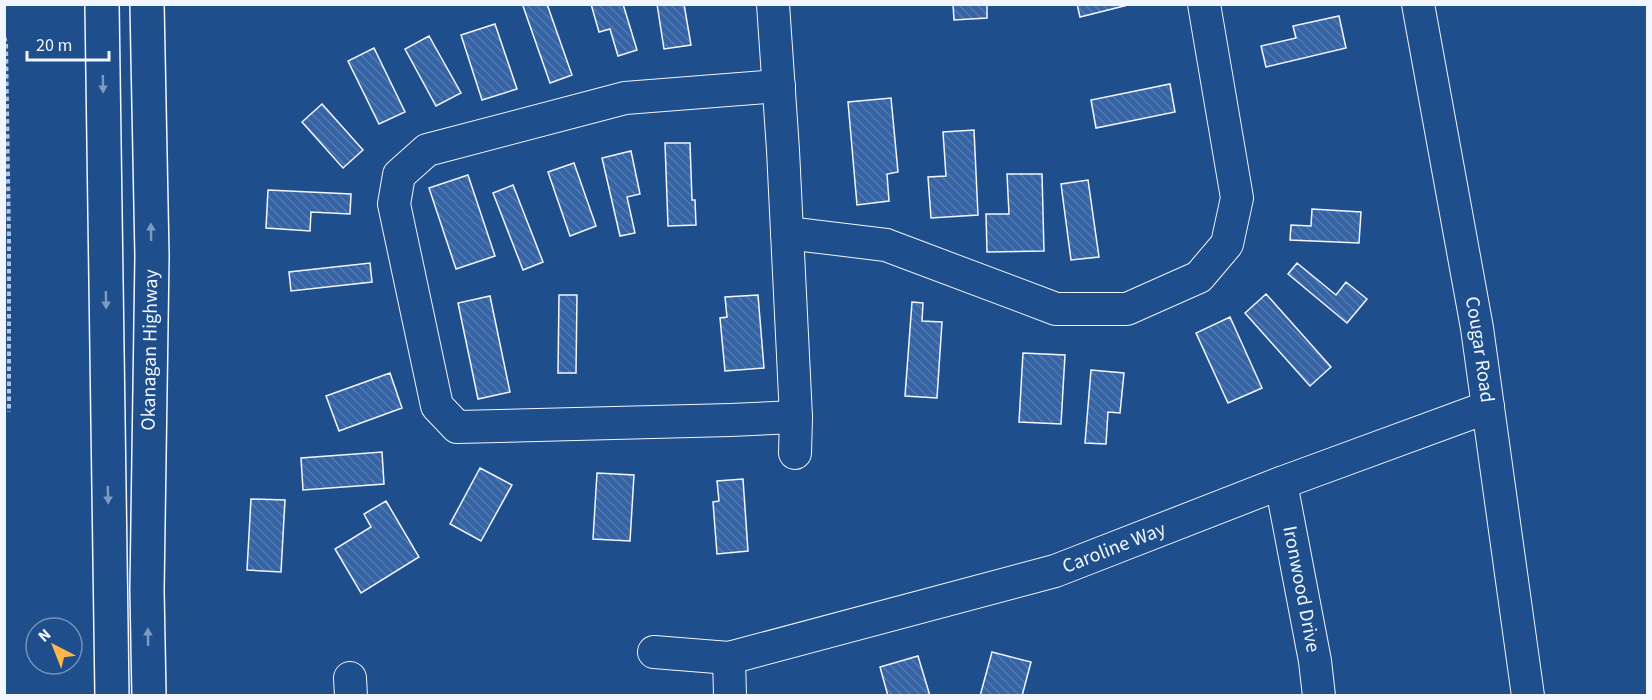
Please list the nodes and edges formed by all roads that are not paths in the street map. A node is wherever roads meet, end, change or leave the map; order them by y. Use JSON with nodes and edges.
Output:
{"nodes":[{"id":1,"x":102,"y":4,"type":"edge"},
{"id":2,"x":147,"y":4,"type":"edge"},
{"id":3,"x":773,"y":4,"type":"edge"},
{"id":4,"x":1204,"y":4,"type":"edge"},
{"id":5,"x":1418,"y":4,"type":"edge"},
{"id":6,"x":779,"y":86,"type":"junction"},
{"id":7,"x":787,"y":233,"type":"junction"},
{"id":8,"x":1488,"y":407,"type":"junction"},
{"id":9,"x":796,"y":417,"type":"junction"},
{"id":10,"x":795,"y":453,"type":"dead end"},
{"id":11,"x":1281,"y":483,"type":"junction"},
{"id":12,"x":654,"y":652,"type":"dead end"},
{"id":13,"x":729,"y":658,"type":"junction"},
{"id":14,"x":112,"y":696,"type":"edge"},
{"id":15,"x":149,"y":696,"type":"edge"},
{"id":16,"x":730,"y":696,"type":"edge"},
{"id":17,"x":1319,"y":696,"type":"edge"},
{"id":18,"x":1528,"y":696,"type":"edge"}],
"edges":[{"from":1,"to":14,"type":"highway","name":"Okanagan Highway","one_way":true},
{"from":15,"to":2,"type":"highway","name":"Okanagan Highway","one_way":true},
{"from":3,"to":6,"type":"street"},
{"from":4,"to":7,"type":"street"},
{"from":5,"to":8,"type":"street","name":"Cougar Road"},
{"from":6,"to":7,"type":"street"},
{"from":6,"to":9,"type":"street"},
{"from":7,"to":9,"type":"street"},
{"from":8,"to":11,"type":"street","name":"Caroline Way"},
{"from":8,"to":18,"type":"street","name":"Cougar Road"},
{"from":9,"to":10,"type":"street"},
{"from":11,"to":13,"type":"street","name":"Caroline Way"},
{"from":11,"to":17,"type":"street","name":"Ironwood Drive"},
{"from":12,"to":13,"type":"street","name":"Caroline Way"},
{"from":13,"to":16,"type":"street"}]}
